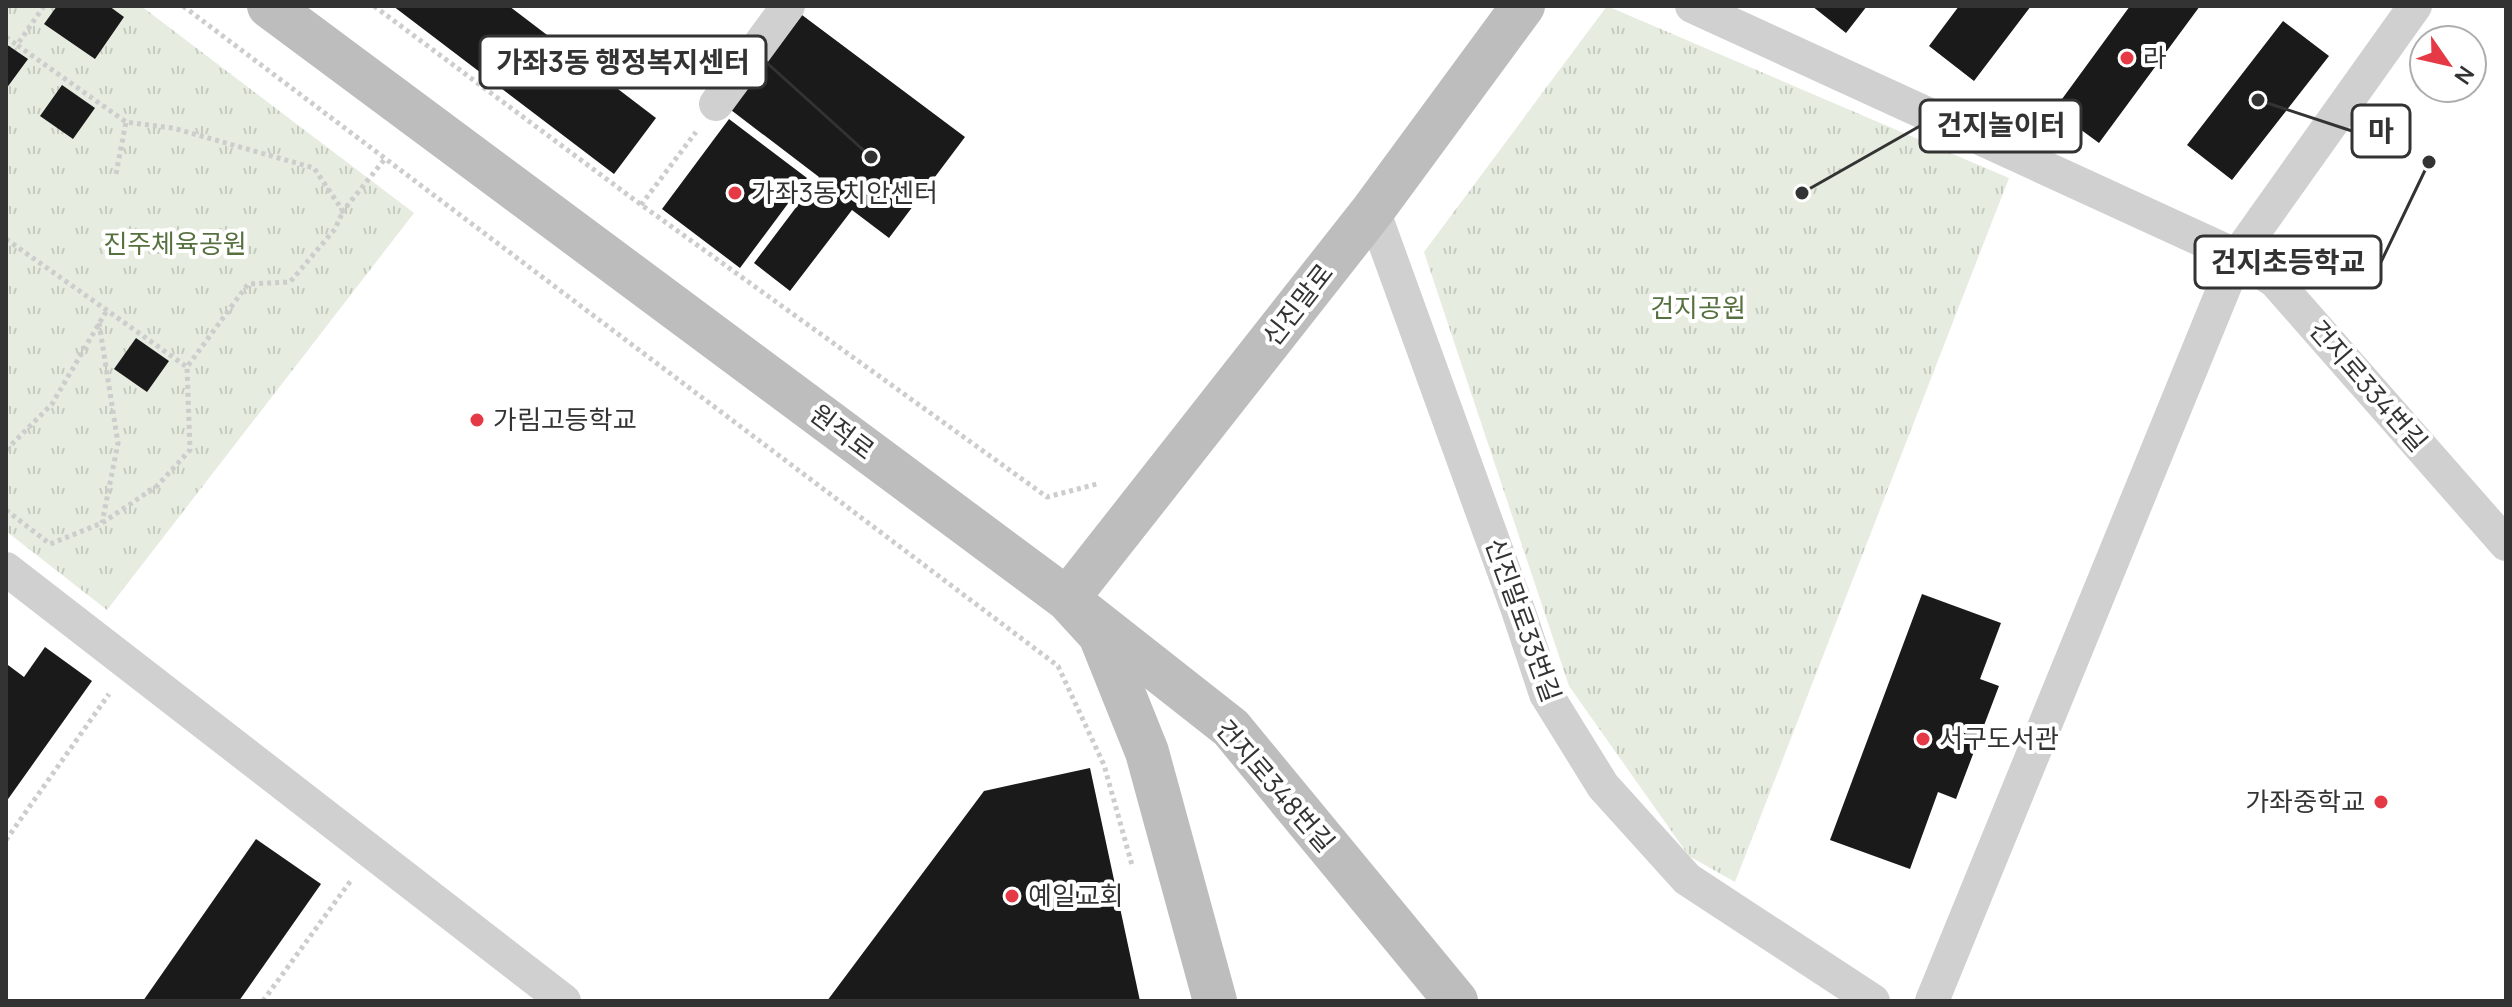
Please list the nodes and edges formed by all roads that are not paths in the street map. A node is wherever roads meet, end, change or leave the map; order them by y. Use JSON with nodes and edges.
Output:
{"nodes":[{"id":1,"x":269,"y":6,"type":"edge"},
{"id":2,"x":788,"y":6,"type":"edge"},
{"id":3,"x":1523,"y":6,"type":"edge"},
{"id":4,"x":1692,"y":6,"type":"edge"},
{"id":5,"x":2415,"y":6,"type":"edge"},
{"id":6,"x":716,"y":104,"type":"road end"},
{"id":7,"x":1373,"y":210,"type":"junction"},
{"id":8,"x":2237,"y":256,"type":"junction"},
{"id":9,"x":2506,"y":544,"type":"edge"},
{"id":10,"x":6,"y":569,"type":"edge"},
{"id":11,"x":1067,"y":599,"type":"junction"},
{"id":12,"x":564,"y":1001,"type":"edge"},
{"id":13,"x":1215,"y":1001,"type":"edge"},
{"id":14,"x":1456,"y":1001,"type":"edge"},
{"id":15,"x":1873,"y":1001,"type":"edge"},
{"id":16,"x":1932,"y":1001,"type":"edge"}],
"edges":[{"from":1,"to":11,"type":"street","name":"원적로"},
{"from":2,"to":6,"type":"street"},
{"from":3,"to":7,"type":"street","name":"신진말로"},
{"from":4,"to":8,"type":"street","name":"건지로334번길"},
{"from":5,"to":8,"type":"street"},
{"from":7,"to":11,"type":"street","name":"신진말로"},
{"from":7,"to":15,"type":"street","name":"신진말로33번길"},
{"from":8,"to":9,"type":"street","name":"건지로334번길"},
{"from":8,"to":16,"type":"street"},
{"from":10,"to":12,"type":"street"},
{"from":11,"to":13,"type":"street","name":"원적로"},
{"from":11,"to":14,"type":"street","name":"건지로348번길"}]}
